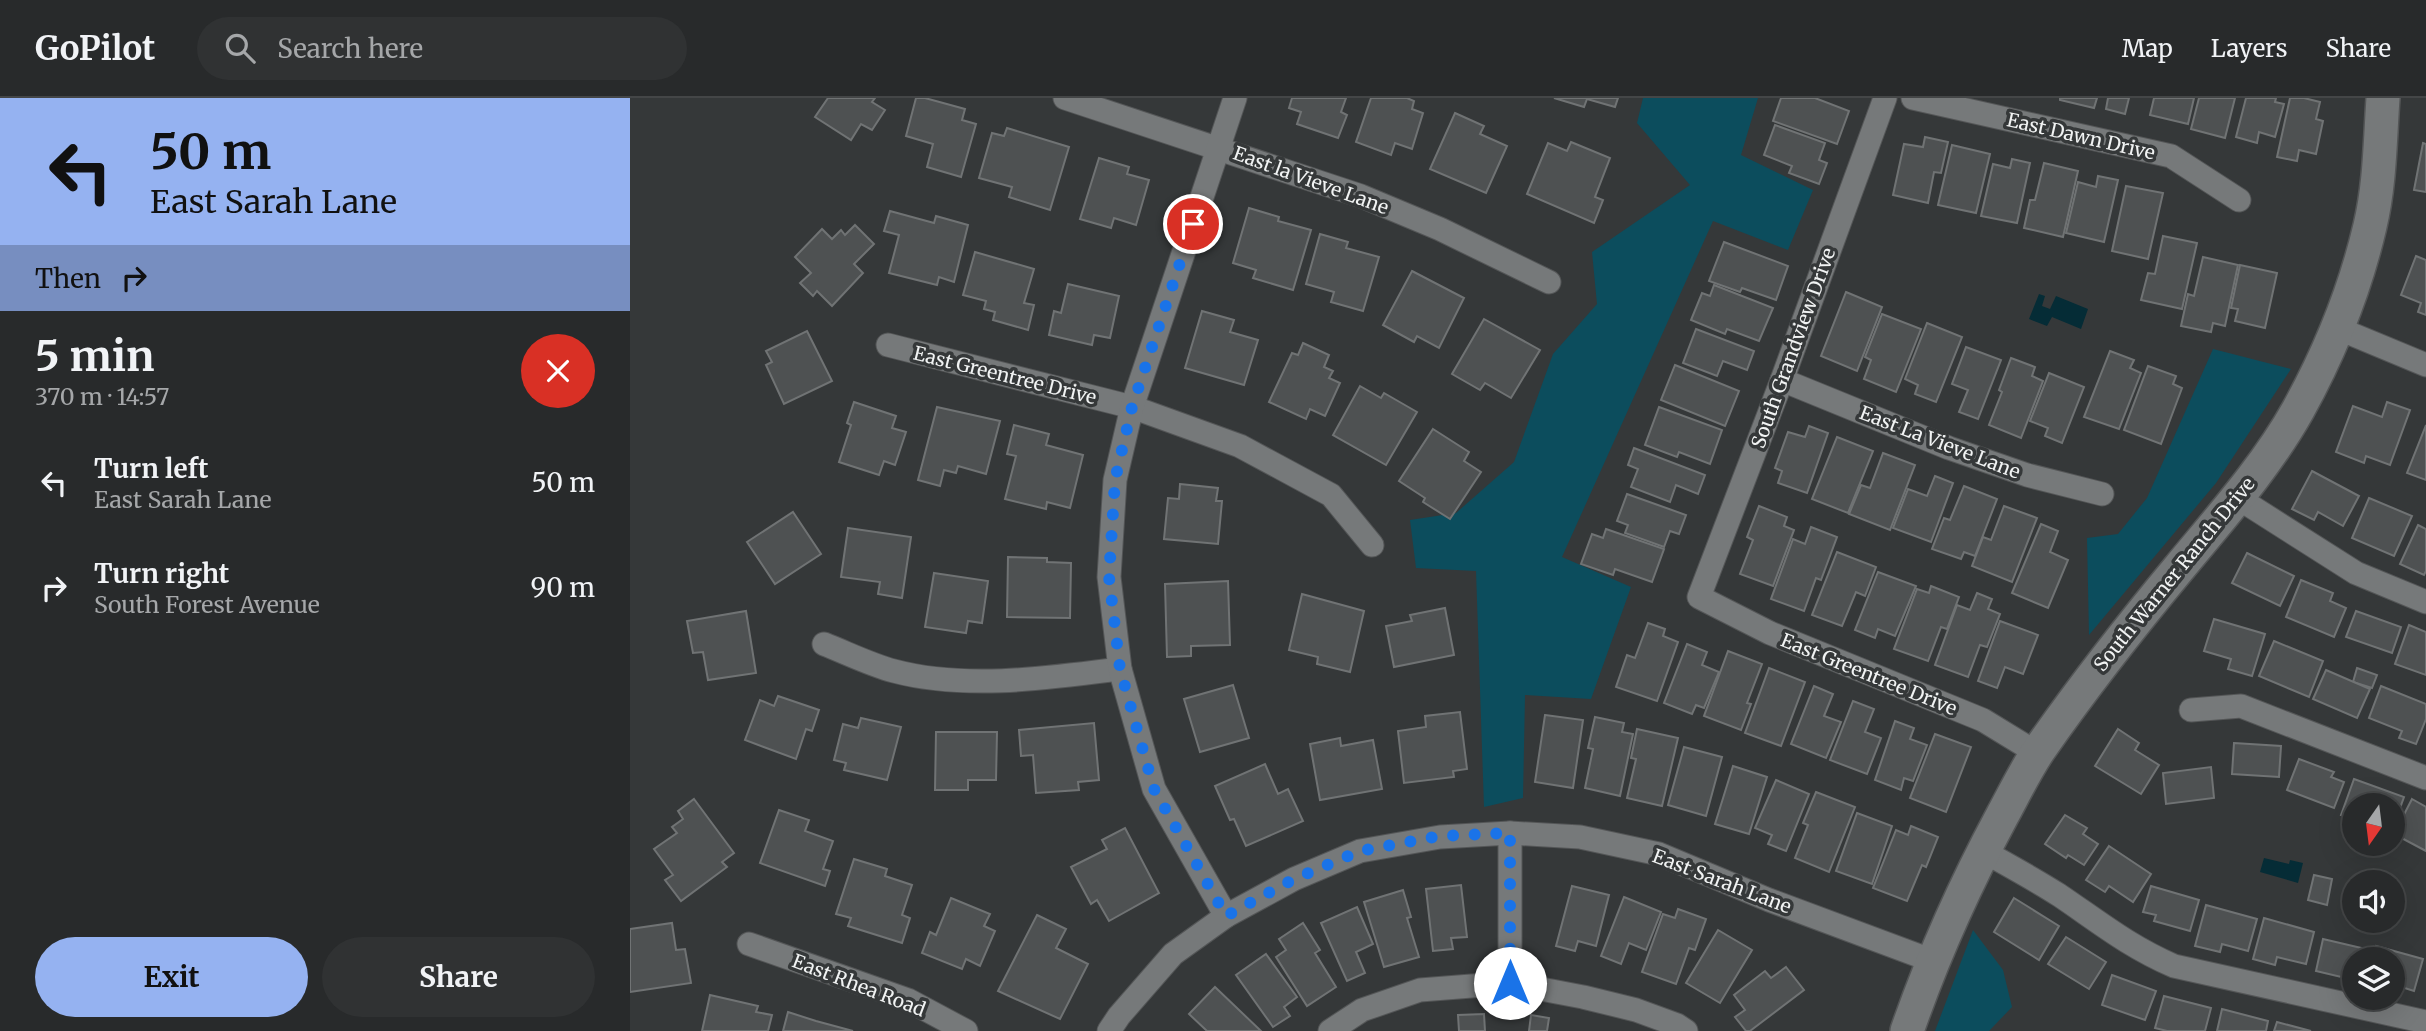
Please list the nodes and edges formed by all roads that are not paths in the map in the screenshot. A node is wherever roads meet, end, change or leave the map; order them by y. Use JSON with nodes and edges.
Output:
{"nodes":[{"id":1,"x":1065,"y":98,"type":"edge"},
{"id":2,"x":1235,"y":98,"type":"edge"},
{"id":3,"x":1885,"y":98,"type":"edge"},
{"id":4,"x":1913,"y":98,"type":"edge"},
{"id":5,"x":2383,"y":98,"type":"edge"},
{"id":6,"x":1218,"y":147,"type":"junction"},
{"id":7,"x":2239,"y":200,"type":"dead end"},
{"id":8,"x":1549,"y":282,"type":"dead end"},
{"id":9,"x":2337,"y":328,"type":"junction"},
{"id":10,"x":888,"y":345,"type":"dead end"},
{"id":11,"x":2426,"y":365,"type":"edge"},
{"id":12,"x":1782,"y":380,"type":"junction"},
{"id":13,"x":1132,"y":407,"type":"junction"},
{"id":14,"x":2102,"y":494,"type":"dead end"},
{"id":15,"x":2238,"y":498,"type":"junction"},
{"id":16,"x":1372,"y":545,"type":"dead end"},
{"id":17,"x":1699,"y":597,"type":"joint"},
{"id":18,"x":2426,"y":601,"type":"edge"},
{"id":19,"x":824,"y":643,"type":"dead end"},
{"id":20,"x":1120,"y":669,"type":"junction"},
{"id":21,"x":2191,"y":710,"type":"dead end"},
{"id":22,"x":2037,"y":753,"type":"junction"},
{"id":23,"x":2426,"y":778,"type":"edge"},
{"id":24,"x":1510,"y":833,"type":"junction"},
{"id":25,"x":1983,"y":851,"type":"junction"},
{"id":26,"x":1226,"y":916,"type":"junction"},
{"id":27,"x":749,"y":944,"type":"dead end"},
{"id":28,"x":1933,"y":961,"type":"junction"},
{"id":29,"x":1510,"y":983,"type":"junction"},
{"id":30,"x":2426,"y":1022,"type":"edge"},
{"id":31,"x":967,"y":1031,"type":"edge"},
{"id":32,"x":1109,"y":1031,"type":"edge"},
{"id":33,"x":1330,"y":1031,"type":"edge"},
{"id":34,"x":1686,"y":1031,"type":"edge"},
{"id":35,"x":1908,"y":1031,"type":"edge"}],
"edges":[{"from":1,"to":6,"type":"street","name":"East la Vieve Lane"},
{"from":2,"to":6,"type":"street"},
{"from":3,"to":12,"type":"street","name":"South Grandview Drive"},
{"from":4,"to":7,"type":"street","name":"East Dawn Drive"},
{"from":5,"to":9,"type":"street","name":"South Warner Ranch Drive"},
{"from":6,"to":8,"type":"street","name":"East la Vieve Lane"},
{"from":6,"to":13,"type":"street"},
{"from":9,"to":11,"type":"street"},
{"from":9,"to":15,"type":"street","name":"South Warner Ranch Drive"},
{"from":10,"to":13,"type":"street","name":"East Greentree Drive"},
{"from":12,"to":14,"type":"street","name":"East La Vieve Lane"},
{"from":12,"to":17,"type":"street","name":"South Grandview Drive"},
{"from":13,"to":16,"type":"street","name":"East Greentree Drive"},
{"from":13,"to":20,"type":"street"},
{"from":15,"to":18,"type":"street"},
{"from":15,"to":22,"type":"street","name":"South Warner Ranch Drive"},
{"from":17,"to":22,"type":"street","name":"East Greentree Drive"},
{"from":19,"to":20,"type":"street"},
{"from":20,"to":26,"type":"street"},
{"from":21,"to":23,"type":"street"},
{"from":22,"to":25,"type":"street","name":"South Warner Ranch Drive"},
{"from":24,"to":26,"type":"street","name":"East Sarah Lane"},
{"from":24,"to":28,"type":"street","name":"East Sarah Lane"},
{"from":24,"to":29,"type":"street"},
{"from":25,"to":28,"type":"street","name":"South Warner Ranch Drive"},
{"from":25,"to":30,"type":"street"},
{"from":26,"to":32,"type":"street","name":"East Sarah Lane"},
{"from":27,"to":31,"type":"street","name":"East Rhea Road"},
{"from":28,"to":35,"type":"street","name":"South Warner Ranch Drive"},
{"from":29,"to":33,"type":"street"},
{"from":29,"to":34,"type":"street"}]}
